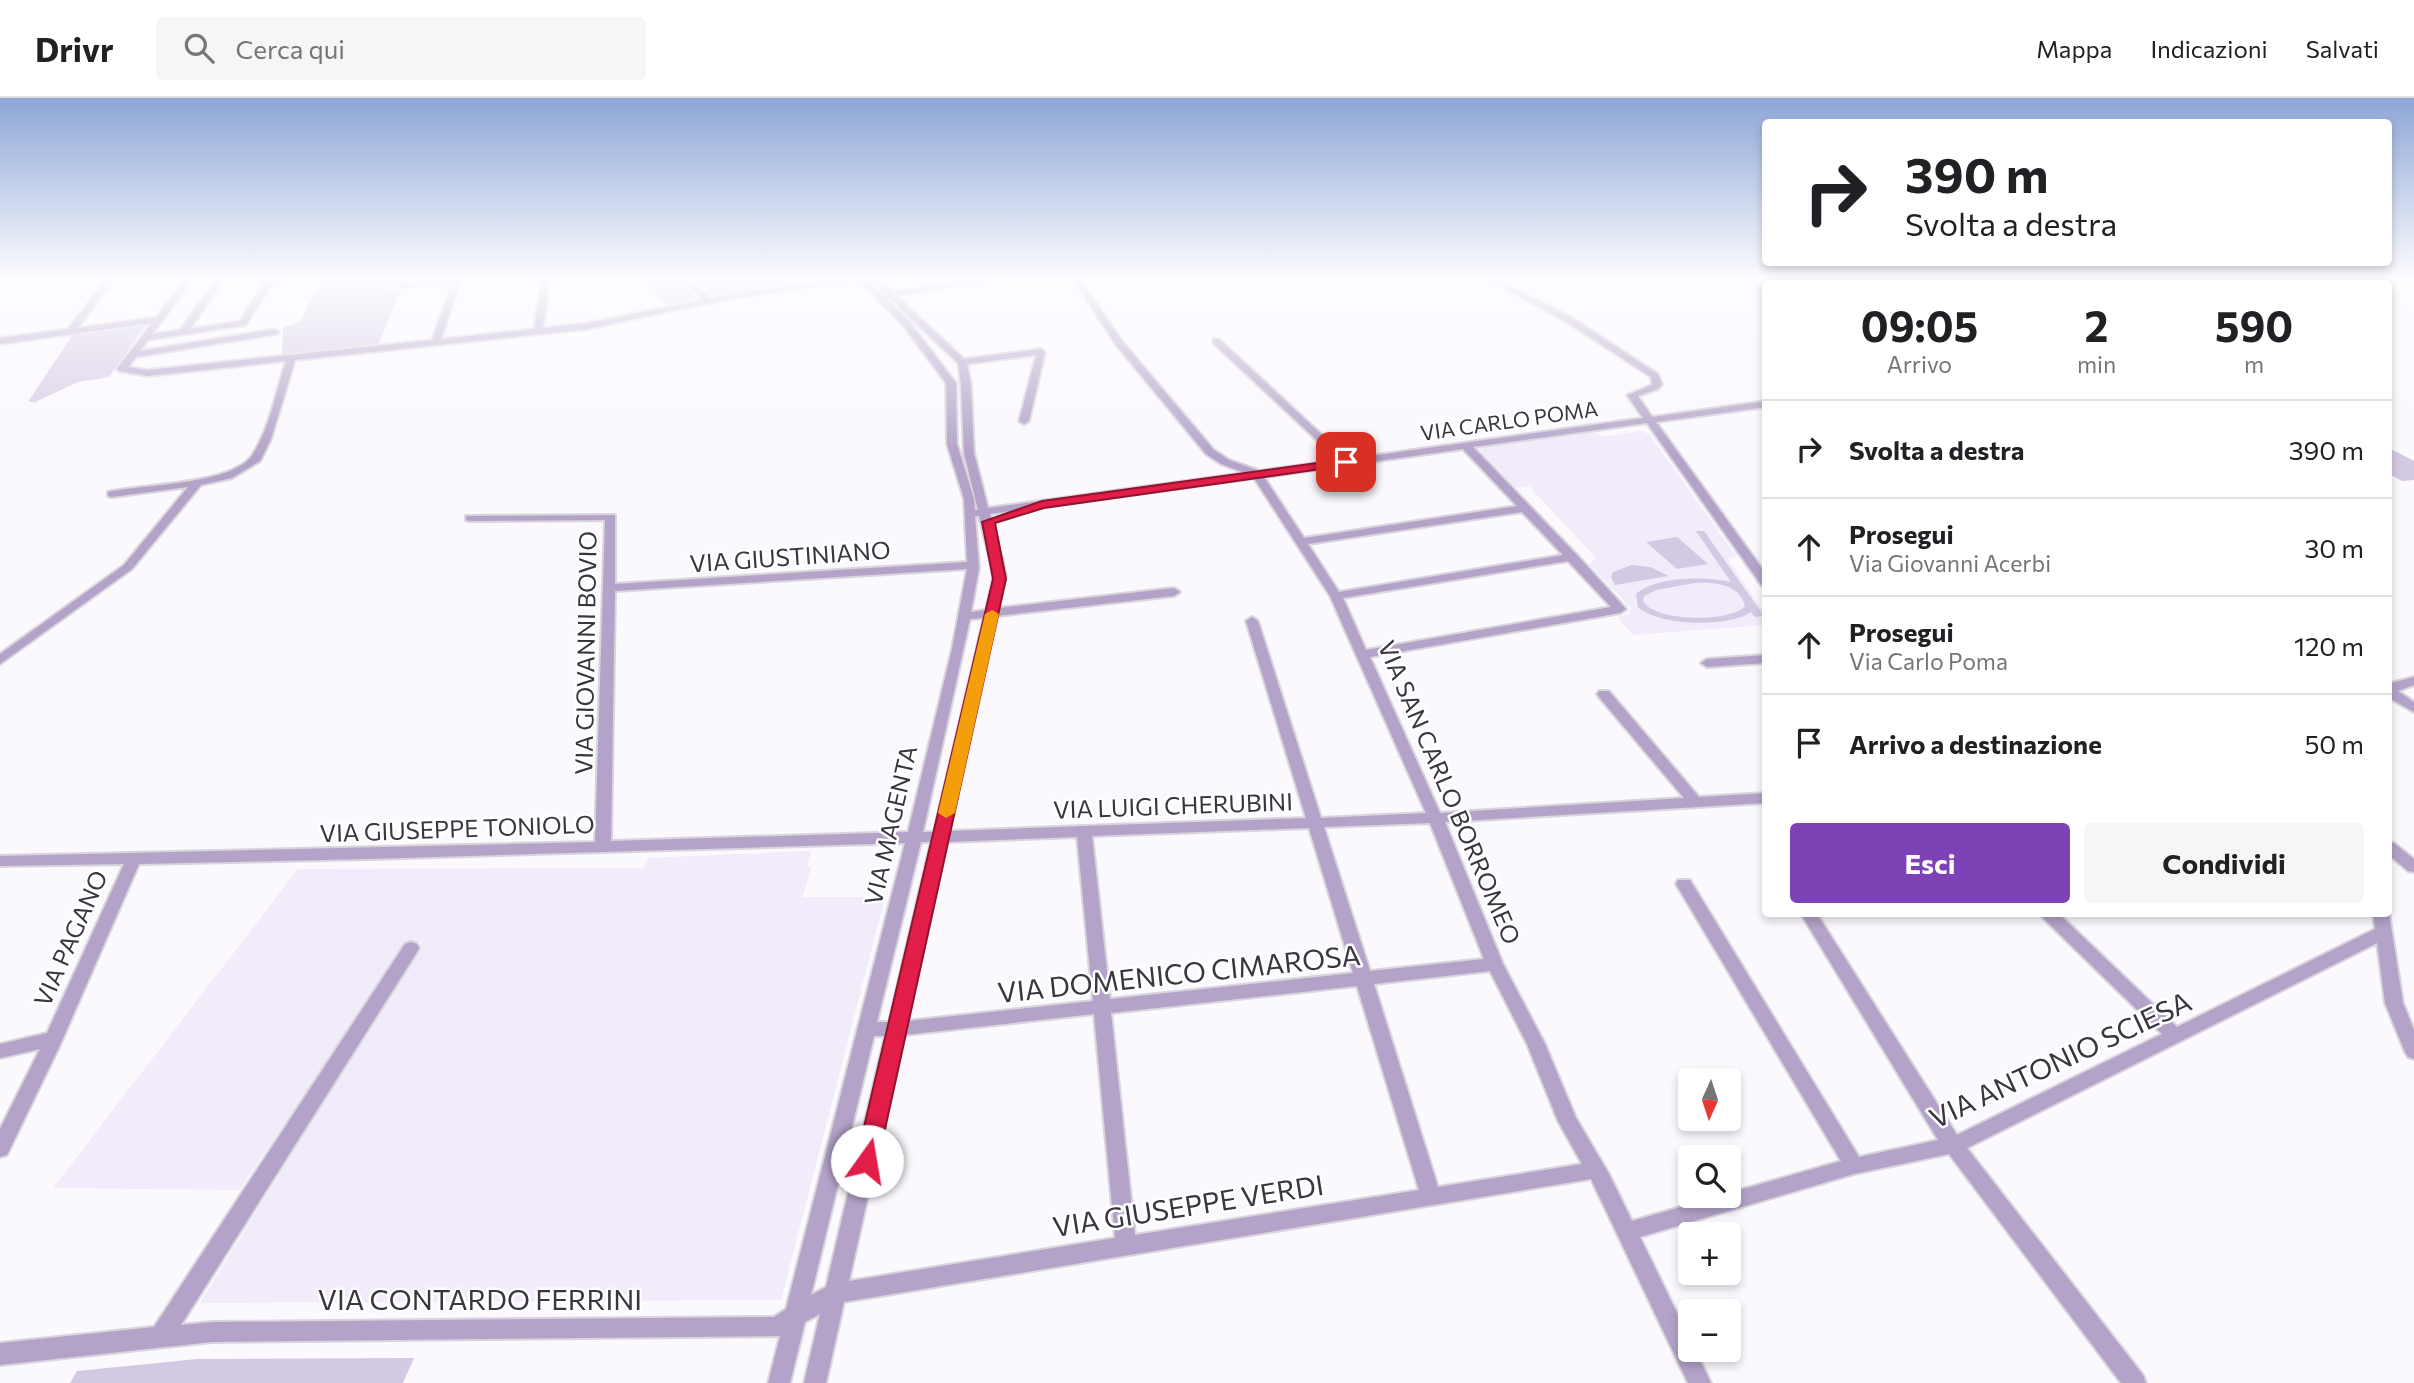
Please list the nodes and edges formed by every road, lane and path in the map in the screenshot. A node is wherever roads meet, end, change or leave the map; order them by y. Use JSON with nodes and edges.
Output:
{"nodes":[{"id":1,"x":22,"y":338,"type":"edge"},
{"id":2,"x":146,"y":338,"type":"edge"},
{"id":3,"x":160,"y":338,"type":"edge"},
{"id":4,"x":239,"y":338,"type":"edge"},
{"id":5,"x":437,"y":338,"type":"edge"},
{"id":6,"x":473,"y":338,"type":"edge"},
{"id":7,"x":918,"y":338,"type":"edge"},
{"id":8,"x":934,"y":338,"type":"edge"},
{"id":9,"x":1116,"y":338,"type":"edge"},
{"id":10,"x":1597,"y":338,"type":"edge"},
{"id":11,"x":0,"y":341,"type":"edge"},
{"id":12,"x":1216,"y":341,"type":"dead end"},
{"id":13,"x":436,"y":342,"type":"junction"},
{"id":14,"x":148,"y":353,"type":"junction"},
{"id":15,"x":131,"y":355,"type":"junction"},
{"id":16,"x":291,"y":358,"type":"junction"},
{"id":17,"x":962,"y":362,"type":"junction"},
{"id":18,"x":133,"y":373,"type":"junction"},
{"id":19,"x":966,"y":385,"type":"junction"},
{"id":20,"x":952,"y":386,"type":"junction"},
{"id":21,"x":1762,"y":405,"type":"edge"},
{"id":22,"x":1024,"y":421,"type":"dead end"},
{"id":23,"x":1648,"y":421,"type":"junction"},
{"id":24,"x":1466,"y":446,"type":"junction"},
{"id":25,"x":1346,"y":462,"type":"junction"},
{"id":26,"x":1258,"y":475,"type":"junction"},
{"id":27,"x":197,"y":483,"type":"junction"},
{"id":28,"x":112,"y":494,"type":"dead end"},
{"id":29,"x":1526,"y":508,"type":"junction"},
{"id":30,"x":987,"y":516,"type":"junction"},
{"id":31,"x":470,"y":518,"type":"dead end"},
{"id":32,"x":970,"y":518,"type":"junction"},
{"id":33,"x":1302,"y":542,"type":"junction"},
{"id":34,"x":1573,"y":557,"type":"junction"},
{"id":35,"x":973,"y":565,"type":"junction"},
{"id":36,"x":1762,"y":578,"type":"edge"},
{"id":37,"x":610,"y":588,"type":"junction"},
{"id":38,"x":1174,"y":592,"type":"dead end"},
{"id":39,"x":1336,"y":596,"type":"junction"},
{"id":40,"x":992,"y":615,"type":"junction"},
{"id":41,"x":965,"y":616,"type":"junction"},
{"id":42,"x":1252,"y":621,"type":"dead end"},
{"id":43,"x":1363,"y":654,"type":"junction"},
{"id":44,"x":1762,"y":659,"type":"edge"},
{"id":45,"x":0,"y":660,"type":"edge"},
{"id":46,"x":1707,"y":663,"type":"dead end"},
{"id":47,"x":2414,"y":681,"type":"edge"},
{"id":48,"x":2392,"y":690,"type":"edge"},
{"id":49,"x":1604,"y":694,"type":"dead end"},
{"id":50,"x":2392,"y":694,"type":"edge"},
{"id":51,"x":2414,"y":708,"type":"edge"},
{"id":52,"x":1762,"y":798,"type":"edge"},
{"id":53,"x":1696,"y":803,"type":"junction"},
{"id":54,"x":1434,"y":817,"type":"junction"},
{"id":55,"x":1314,"y":823,"type":"junction"},
{"id":56,"x":1084,"y":831,"type":"junction"},
{"id":57,"x":941,"y":836,"type":"junction"},
{"id":58,"x":914,"y":837,"type":"junction"},
{"id":59,"x":603,"y":847,"type":"junction"},
{"id":60,"x":2392,"y":849,"type":"edge"},
{"id":61,"x":134,"y":858,"type":"junction"},
{"id":62,"x":0,"y":861,"type":"edge"},
{"id":63,"x":2414,"y":867,"type":"edge"},
{"id":64,"x":1684,"y":884,"type":"dead end"},
{"id":65,"x":1811,"y":917,"type":"edge"},
{"id":66,"x":2052,"y":917,"type":"edge"},
{"id":67,"x":2381,"y":917,"type":"edge"},
{"id":68,"x":2382,"y":933,"type":"junction"},
{"id":69,"x":411,"y":948,"type":"dead end"},
{"id":70,"x":1495,"y":964,"type":"junction"},
{"id":71,"x":1363,"y":979,"type":"junction"},
{"id":72,"x":1102,"y":1007,"type":"junction"},
{"id":73,"x":867,"y":1029,"type":"junction"},
{"id":74,"x":898,"y":1029,"type":"junction"},
{"id":75,"x":2174,"y":1035,"type":"junction"},
{"id":76,"x":53,"y":1039,"type":"junction"},
{"id":77,"x":0,"y":1051,"type":"edge"},
{"id":78,"x":2414,"y":1052,"type":"edge"},
{"id":79,"x":1954,"y":1145,"type":"junction"},
{"id":80,"x":0,"y":1149,"type":"edge"},
{"id":81,"x":1854,"y":1167,"type":"junction"},
{"id":82,"x":1595,"y":1170,"type":"junction"},
{"id":83,"x":1431,"y":1195,"type":"junction"},
{"id":84,"x":1626,"y":1232,"type":"junction"},
{"id":85,"x":1126,"y":1245,"type":"junction"},
{"id":86,"x":836,"y":1293,"type":"junction"},
{"id":87,"x":796,"y":1315,"type":"junction"},
{"id":88,"x":162,"y":1335,"type":"junction"},
{"id":89,"x":0,"y":1354,"type":"edge"},
{"id":90,"x":779,"y":1383,"type":"edge"},
{"id":91,"x":815,"y":1383,"type":"edge"},
{"id":92,"x":1700,"y":1383,"type":"edge"},
{"id":93,"x":2135,"y":1383,"type":"edge"}],
"edges":[{"from":1,"to":11,"type":"street"},
{"from":2,"to":15,"type":"street"},
{"from":3,"to":14,"type":"street"},
{"from":4,"to":14,"type":"street"},
{"from":5,"to":13,"type":"street"},
{"from":6,"to":13,"type":"street"},
{"from":7,"to":20,"type":"street"},
{"from":8,"to":17,"type":"street"},
{"from":9,"to":26,"type":"street"},
{"from":10,"to":23,"type":"street"},
{"from":12,"to":25,"type":"street"},
{"from":13,"to":16,"type":"street"},
{"from":14,"to":15,"type":"street"},
{"from":14,"to":18,"type":"street"},
{"from":15,"to":18,"type":"street"},
{"from":16,"to":18,"type":"street"},
{"from":16,"to":27,"type":"street"},
{"from":17,"to":19,"type":"street"},
{"from":17,"to":22,"type":"street"},
{"from":19,"to":20,"type":"street"},
{"from":19,"to":30,"type":"street"},
{"from":20,"to":32,"type":"street","name":"VIA MAGENTA"},
{"from":21,"to":23,"type":"street","name":"VIA CARLO POMA"},
{"from":23,"to":24,"type":"street","name":"VIA CARLO POMA"},
{"from":23,"to":36,"type":"street"},
{"from":24,"to":25,"type":"street","name":"VIA CARLO POMA"},
{"from":24,"to":29,"type":"street"},
{"from":25,"to":26,"type":"street","name":"VIA CARLO POMA"},
{"from":26,"to":30,"type":"street","name":"VIA CARLO POMA"},
{"from":26,"to":33,"type":"street","name":"VIA SAN CARLO BORROMEO"},
{"from":27,"to":28,"type":"street"},
{"from":27,"to":45,"type":"street"},
{"from":29,"to":33,"type":"street"},
{"from":29,"to":34,"type":"street"},
{"from":30,"to":32,"type":"street","name":"VIA CARLO POMA"},
{"from":30,"to":40,"type":"street"},
{"from":31,"to":37,"type":"street","name":"VIA GIOVANNI BOVIO"},
{"from":32,"to":35,"type":"street","name":"VIA MAGENTA"},
{"from":33,"to":39,"type":"street","name":"VIA SAN CARLO BORROMEO"},
{"from":34,"to":39,"type":"street"},
{"from":34,"to":43,"type":"street"},
{"from":35,"to":37,"type":"street","name":"VIA GIUSTINIANO"},
{"from":35,"to":41,"type":"street","name":"VIA MAGENTA"},
{"from":37,"to":59,"type":"street","name":"VIA GIOVANNI BOVIO"},
{"from":38,"to":40,"type":"street"},
{"from":39,"to":43,"type":"street","name":"VIA SAN CARLO BORROMEO"},
{"from":40,"to":41,"type":"street"},
{"from":40,"to":57,"type":"street"},
{"from":41,"to":58,"type":"street","name":"VIA MAGENTA"},
{"from":42,"to":55,"type":"street"},
{"from":43,"to":54,"type":"street","name":"VIA SAN CARLO BORROMEO"},
{"from":44,"to":46,"type":"street"},
{"from":47,"to":48,"type":"street"},
{"from":49,"to":53,"type":"street"},
{"from":50,"to":51,"type":"street"},
{"from":52,"to":53,"type":"street","name":"VIA LUIGI CHERUBINI"},
{"from":53,"to":54,"type":"street","name":"VIA LUIGI CHERUBINI"},
{"from":54,"to":55,"type":"street","name":"VIA LUIGI CHERUBINI"},
{"from":54,"to":70,"type":"street","name":"VIA SAN CARLO BORROMEO"},
{"from":55,"to":56,"type":"street","name":"VIA LUIGI CHERUBINI"},
{"from":55,"to":71,"type":"street"},
{"from":56,"to":57,"type":"street","name":"VIA LUIGI CHERUBINI"},
{"from":56,"to":72,"type":"street"},
{"from":57,"to":58,"type":"street","name":"VIA LUIGI CHERUBINI"},
{"from":57,"to":74,"type":"street"},
{"from":58,"to":59,"type":"street","name":"VIA GIUSEPPE TONIOLO"},
{"from":58,"to":73,"type":"street","name":"VIA MAGENTA"},
{"from":59,"to":61,"type":"street","name":"VIA GIUSEPPE TONIOLO"},
{"from":60,"to":63,"type":"street"},
{"from":61,"to":62,"type":"street","name":"VIA GIUSEPPE TONIOLO"},
{"from":61,"to":76,"type":"street","name":"VIA PAGANO"},
{"from":64,"to":81,"type":"street"},
{"from":65,"to":79,"type":"street"},
{"from":66,"to":75,"type":"street"},
{"from":67,"to":68,"type":"street"},
{"from":68,"to":75,"type":"street","name":"VIA ANTONIO SCIESA"},
{"from":68,"to":78,"type":"street"},
{"from":69,"to":88,"type":"street"},
{"from":70,"to":71,"type":"street","name":"VIA DOMENICO CIMAROSA"},
{"from":70,"to":82,"type":"street","name":"VIA SAN CARLO BORROMEO"},
{"from":71,"to":72,"type":"street","name":"VIA DOMENICO CIMAROSA"},
{"from":71,"to":83,"type":"street"},
{"from":72,"to":74,"type":"street","name":"VIA DOMENICO CIMAROSA"},
{"from":72,"to":85,"type":"street"},
{"from":73,"to":74,"type":"street","name":"VIA DOMENICO CIMAROSA"},
{"from":73,"to":87,"type":"street","name":"VIA MAGENTA"},
{"from":74,"to":86,"type":"street"},
{"from":75,"to":79,"type":"street","name":"VIA ANTONIO SCIESA"},
{"from":76,"to":77,"type":"street","name":"VIA PAGANO"},
{"from":76,"to":80,"type":"street","name":"VIA PAGANO"},
{"from":79,"to":81,"type":"street","name":"VIA ANTONIO SCIESA"},
{"from":79,"to":93,"type":"street"},
{"from":81,"to":84,"type":"street","name":"VIA ANTONIO SCIESA"},
{"from":82,"to":83,"type":"street","name":"VIA GIUSEPPE VERDI"},
{"from":82,"to":84,"type":"street","name":"VIA SAN CARLO BORROMEO"},
{"from":83,"to":85,"type":"street","name":"VIA GIUSEPPE VERDI"},
{"from":84,"to":92,"type":"street","name":"VIA SAN CARLO BORROMEO"},
{"from":85,"to":86,"type":"street","name":"VIA GIUSEPPE VERDI"},
{"from":86,"to":87,"type":"street","name":"VIA GIUSEPPE VERDI"},
{"from":86,"to":91,"type":"street"},
{"from":87,"to":88,"type":"street","name":"VIA CONTARDO FERRINI"},
{"from":87,"to":90,"type":"street","name":"VIA MAGENTA"},
{"from":88,"to":89,"type":"street","name":"VIA CONTARDO FERRINI"}]}
